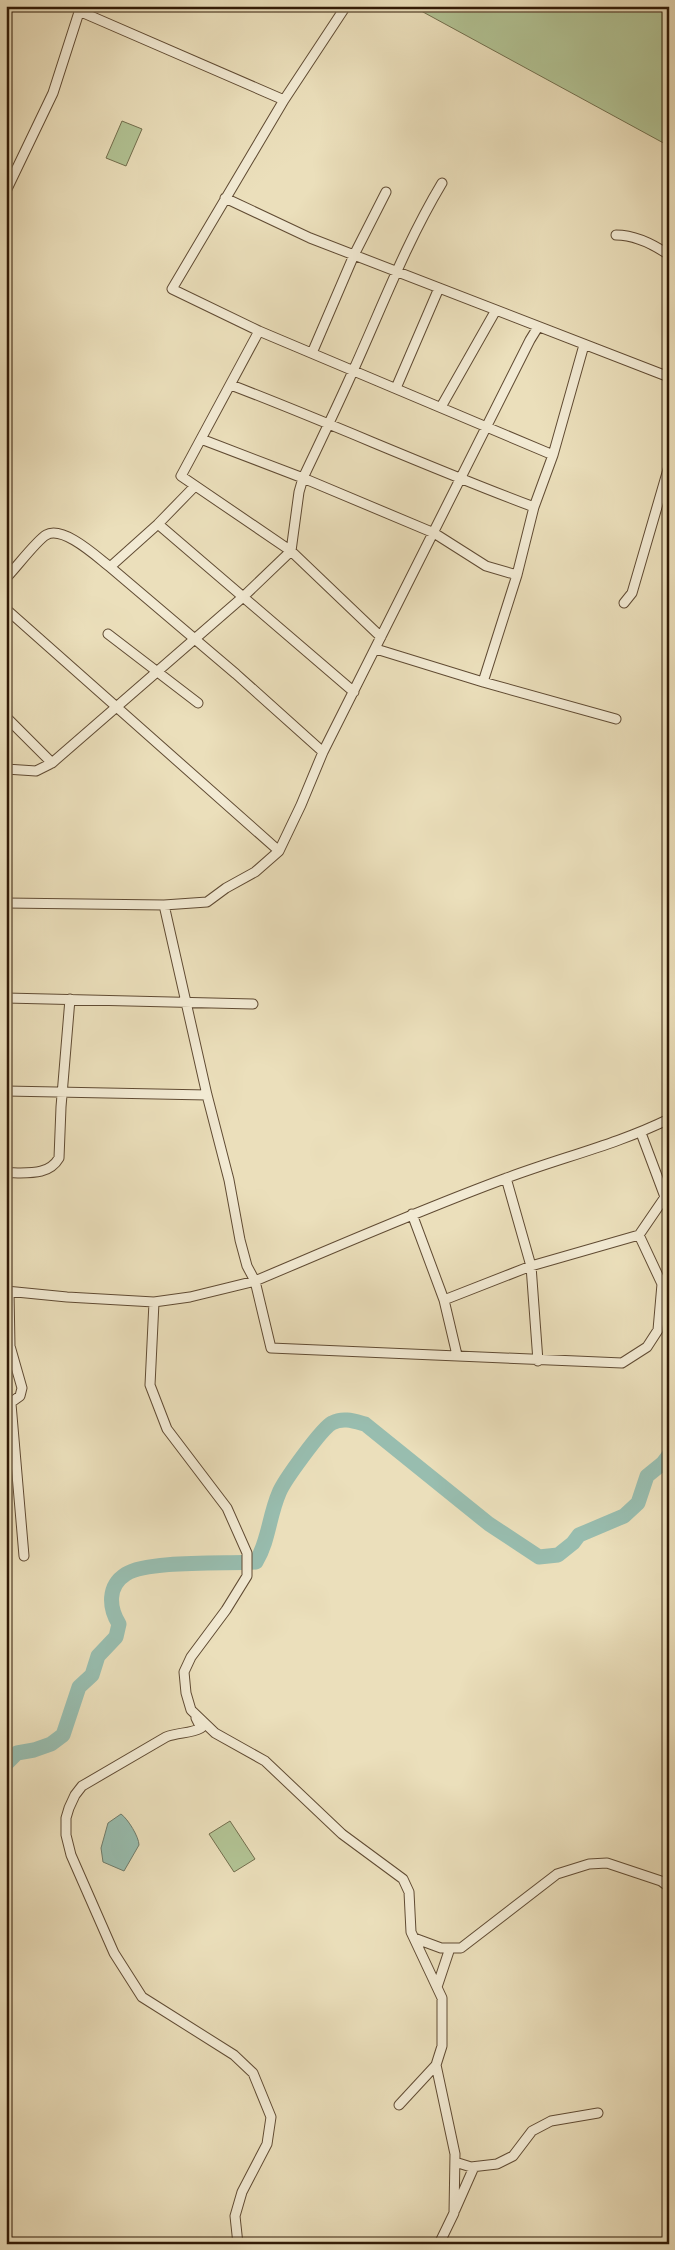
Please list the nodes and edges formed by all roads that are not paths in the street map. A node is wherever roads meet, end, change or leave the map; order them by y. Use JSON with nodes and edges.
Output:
{"nodes":[{"id":1,"x":346,"y":6,"type":"edge"},
{"id":2,"x":80,"y":8,"type":"edge"},
{"id":3,"x":284,"y":100,"type":"junction"},
{"id":4,"x":442,"y":183,"type":"dead end"},
{"id":5,"x":6,"y":191,"type":"edge"},
{"id":6,"x":386,"y":192,"type":"dead end"},
{"id":7,"x":225,"y":198,"type":"junction"},
{"id":8,"x":616,"y":235,"type":"dead end"},
{"id":9,"x":354,"y":255,"type":"junction"},
{"id":10,"x":669,"y":255,"type":"edge"},
{"id":11,"x":395,"y":271,"type":"junction"},
{"id":12,"x":438,"y":288,"type":"junction"},
{"id":13,"x":496,"y":310,"type":"junction"},
{"id":14,"x":538,"y":327,"type":"junction"},
{"id":15,"x":259,"y":331,"type":"junction"},
{"id":16,"x":584,"y":345,"type":"junction"},
{"id":17,"x":312,"y":353,"type":"junction"},
{"id":18,"x":353,"y":371,"type":"junction"},
{"id":19,"x":669,"y":377,"type":"edge"},
{"id":20,"x":231,"y":385,"type":"junction"},
{"id":21,"x":396,"y":388,"type":"junction"},
{"id":22,"x":442,"y":407,"type":"junction"},
{"id":23,"x":329,"y":423,"type":"junction"},
{"id":24,"x":488,"y":427,"type":"junction"},
{"id":25,"x":201,"y":439,"type":"junction"},
{"id":26,"x":553,"y":455,"type":"junction"},
{"id":27,"x":669,"y":466,"type":"edge"},
{"id":28,"x":303,"y":478,"type":"junction"},
{"id":29,"x":459,"y":479,"type":"junction"},
{"id":30,"x":195,"y":486,"type":"junction"},
{"id":31,"x":534,"y":507,"type":"junction"},
{"id":32,"x":158,"y":524,"type":"junction"},
{"id":33,"x":434,"y":533,"type":"junction"},
{"id":34,"x":291,"y":551,"type":"junction"},
{"id":35,"x":110,"y":567,"type":"junction"},
{"id":36,"x":517,"y":575,"type":"junction"},
{"id":37,"x":6,"y":578,"type":"edge"},
{"id":38,"x":243,"y":597,"type":"junction"},
{"id":39,"x":624,"y":604,"type":"dead end"},
{"id":40,"x":6,"y":610,"type":"edge"},
{"id":41,"x":108,"y":634,"type":"dead end"},
{"id":42,"x":381,"y":637,"type":"junction"},
{"id":43,"x":195,"y":639,"type":"junction"},
{"id":44,"x":376,"y":649,"type":"junction"},
{"id":45,"x":157,"y":672,"type":"junction"},
{"id":46,"x":483,"y":682,"type":"junction"},
{"id":47,"x":354,"y":692,"type":"junction"},
{"id":48,"x":198,"y":703,"type":"dead end"},
{"id":49,"x":117,"y":706,"type":"junction"},
{"id":50,"x":6,"y":717,"type":"edge"},
{"id":51,"x":616,"y":719,"type":"dead end"},
{"id":52,"x":323,"y":752,"type":"junction"},
{"id":53,"x":52,"y":764,"type":"junction"},
{"id":54,"x":6,"y":770,"type":"edge"},
{"id":55,"x":279,"y":850,"type":"junction"},
{"id":56,"x":6,"y":903,"type":"edge"},
{"id":57,"x":164,"y":905,"type":"junction"},
{"id":58,"x":6,"y":998,"type":"edge"},
{"id":59,"x":70,"y":999,"type":"junction"},
{"id":60,"x":186,"y":1003,"type":"junction"},
{"id":61,"x":253,"y":1004,"type":"dead end"},
{"id":62,"x":6,"y":1092,"type":"edge"},
{"id":63,"x":62,"y":1092,"type":"junction"},
{"id":64,"x":207,"y":1095,"type":"junction"},
{"id":65,"x":669,"y":1119,"type":"edge"},
{"id":66,"x":641,"y":1133,"type":"junction"},
{"id":67,"x":6,"y":1173,"type":"edge"},
{"id":68,"x":506,"y":1178,"type":"junction"},
{"id":69,"x":412,"y":1214,"type":"junction"},
{"id":70,"x":639,"y":1235,"type":"junction"},
{"id":71,"x":531,"y":1266,"type":"junction"},
{"id":72,"x":255,"y":1281,"type":"junction"},
{"id":73,"x":8,"y":1291,"type":"edge"},
{"id":74,"x":444,"y":1300,"type":"junction"},
{"id":75,"x":154,"y":1302,"type":"junction"},
{"id":76,"x":457,"y":1355,"type":"junction"},
{"id":77,"x":538,"y":1361,"type":"junction"},
{"id":78,"x":9,"y":1405,"type":"edge"},
{"id":79,"x":24,"y":1556,"type":"dead end"},
{"id":80,"x":191,"y":1710,"type":"junction"},
{"id":81,"x":669,"y":1887,"type":"edge"},
{"id":82,"x":414,"y":1938,"type":"junction"},
{"id":83,"x":450,"y":1948,"type":"junction"},
{"id":84,"x":437,"y":1987,"type":"junction"},
{"id":85,"x":436,"y":2065,"type":"junction"},
{"id":86,"x":399,"y":2105,"type":"dead end"},
{"id":87,"x":598,"y":2113,"type":"dead end"},
{"id":88,"x":455,"y":2162,"type":"junction"},
{"id":89,"x":474,"y":2167,"type":"junction"},
{"id":90,"x":454,"y":2213,"type":"junction"},
{"id":91,"x":238,"y":2244,"type":"edge"},
{"id":92,"x":439,"y":2244,"type":"edge"}],
"edges":[{"from":1,"to":3,"type":"street"},
{"from":2,"to":3,"type":"street"},
{"from":2,"to":5,"type":"street"},
{"from":3,"to":7,"type":"street"},
{"from":4,"to":11,"type":"street"},
{"from":6,"to":9,"type":"street"},
{"from":7,"to":9,"type":"street"},
{"from":7,"to":15,"type":"street"},
{"from":8,"to":10,"type":"street"},
{"from":9,"to":11,"type":"street"},
{"from":9,"to":17,"type":"street"},
{"from":11,"to":12,"type":"street"},
{"from":11,"to":18,"type":"street"},
{"from":12,"to":13,"type":"street"},
{"from":12,"to":21,"type":"street"},
{"from":13,"to":14,"type":"street"},
{"from":13,"to":22,"type":"street"},
{"from":14,"to":16,"type":"street"},
{"from":14,"to":24,"type":"street"},
{"from":15,"to":17,"type":"street"},
{"from":15,"to":20,"type":"street"},
{"from":16,"to":19,"type":"street"},
{"from":16,"to":26,"type":"street"},
{"from":17,"to":18,"type":"street"},
{"from":18,"to":21,"type":"street"},
{"from":18,"to":23,"type":"street"},
{"from":20,"to":23,"type":"street"},
{"from":20,"to":25,"type":"street"},
{"from":21,"to":22,"type":"street"},
{"from":22,"to":24,"type":"street"},
{"from":23,"to":28,"type":"street"},
{"from":23,"to":29,"type":"street"},
{"from":24,"to":26,"type":"street"},
{"from":24,"to":29,"type":"street"},
{"from":25,"to":28,"type":"street"},
{"from":25,"to":30,"type":"street"},
{"from":26,"to":31,"type":"street"},
{"from":27,"to":39,"type":"street"},
{"from":28,"to":33,"type":"street"},
{"from":28,"to":34,"type":"street"},
{"from":29,"to":31,"type":"street"},
{"from":29,"to":33,"type":"street"},
{"from":30,"to":32,"type":"street"},
{"from":30,"to":34,"type":"street"},
{"from":31,"to":36,"type":"street"},
{"from":32,"to":35,"type":"street"},
{"from":32,"to":38,"type":"street"},
{"from":33,"to":36,"type":"street"},
{"from":33,"to":42,"type":"street"},
{"from":34,"to":38,"type":"street"},
{"from":34,"to":42,"type":"street"},
{"from":35,"to":37,"type":"street"},
{"from":35,"to":43,"type":"street"},
{"from":36,"to":46,"type":"street"},
{"from":38,"to":43,"type":"street"},
{"from":38,"to":47,"type":"street"},
{"from":40,"to":49,"type":"street"},
{"from":41,"to":45,"type":"street"},
{"from":42,"to":44,"type":"street"},
{"from":43,"to":45,"type":"street"},
{"from":43,"to":52,"type":"street"},
{"from":44,"to":46,"type":"street"},
{"from":44,"to":47,"type":"street"},
{"from":45,"to":48,"type":"street"},
{"from":45,"to":49,"type":"street"},
{"from":46,"to":51,"type":"street"},
{"from":47,"to":52,"type":"street"},
{"from":49,"to":53,"type":"street"},
{"from":49,"to":55,"type":"street"},
{"from":50,"to":53,"type":"street"},
{"from":52,"to":55,"type":"street"},
{"from":53,"to":54,"type":"street"},
{"from":55,"to":57,"type":"street"},
{"from":56,"to":57,"type":"street"},
{"from":57,"to":60,"type":"street"},
{"from":58,"to":59,"type":"street"},
{"from":59,"to":60,"type":"street"},
{"from":59,"to":63,"type":"street"},
{"from":60,"to":61,"type":"street"},
{"from":60,"to":64,"type":"street"},
{"from":62,"to":63,"type":"street"},
{"from":63,"to":64,"type":"street"},
{"from":63,"to":67,"type":"street"},
{"from":64,"to":72,"type":"street"},
{"from":65,"to":66,"type":"street"},
{"from":66,"to":68,"type":"street"},
{"from":66,"to":70,"type":"street"},
{"from":68,"to":69,"type":"street"},
{"from":68,"to":71,"type":"street"},
{"from":69,"to":72,"type":"street"},
{"from":69,"to":74,"type":"street"},
{"from":70,"to":71,"type":"street"},
{"from":70,"to":77,"type":"street"},
{"from":71,"to":74,"type":"street"},
{"from":71,"to":77,"type":"street"},
{"from":72,"to":75,"type":"street"},
{"from":72,"to":76,"type":"street"},
{"from":73,"to":75,"type":"street"},
{"from":73,"to":78,"type":"street"},
{"from":74,"to":76,"type":"street"},
{"from":75,"to":80,"type":"street"},
{"from":76,"to":77,"type":"street"},
{"from":78,"to":79,"type":"street"},
{"from":80,"to":82,"type":"street"},
{"from":80,"to":91,"type":"street"},
{"from":81,"to":83,"type":"street"},
{"from":82,"to":83,"type":"street"},
{"from":82,"to":84,"type":"street"},
{"from":83,"to":84,"type":"street"},
{"from":84,"to":85,"type":"street"},
{"from":85,"to":86,"type":"street"},
{"from":85,"to":88,"type":"street"},
{"from":87,"to":89,"type":"street"},
{"from":88,"to":89,"type":"street"},
{"from":88,"to":90,"type":"street"},
{"from":89,"to":90,"type":"street"},
{"from":90,"to":92,"type":"street"}]}
